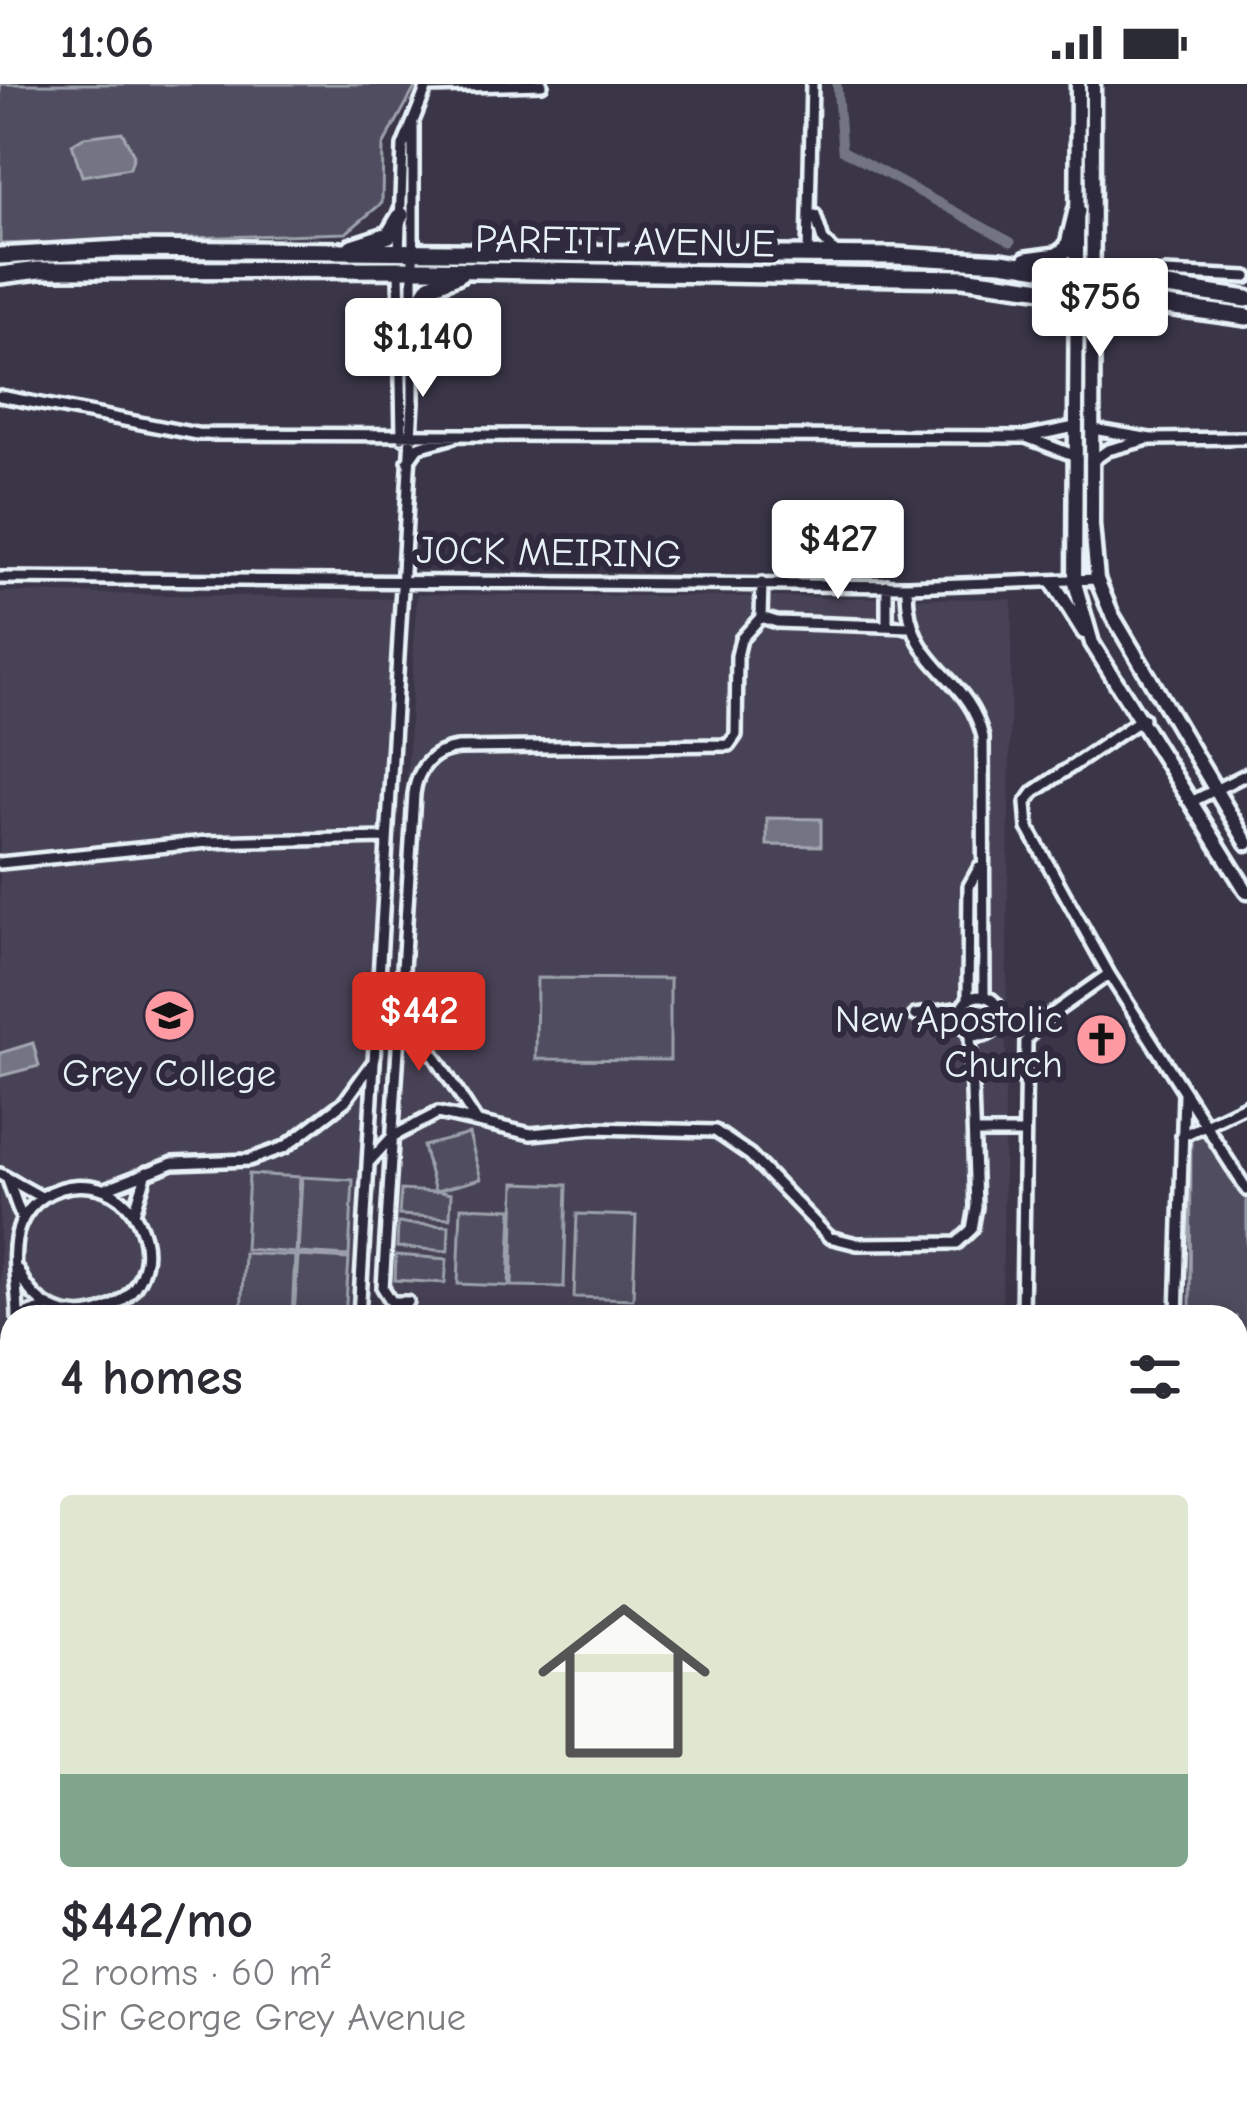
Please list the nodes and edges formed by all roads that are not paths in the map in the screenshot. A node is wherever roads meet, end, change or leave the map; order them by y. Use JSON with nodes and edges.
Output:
{"nodes":[{"id":1,"x":542,"y":84,"type":"edge"},
{"id":2,"x":812,"y":84,"type":"edge"},
{"id":3,"x":1078,"y":84,"type":"edge"},
{"id":4,"x":1093,"y":84,"type":"edge"},
{"id":5,"x":468,"y":85,"type":"edge"},
{"id":6,"x":428,"y":86,"type":"edge"},
{"id":7,"x":413,"y":124,"type":"junction"},
{"id":8,"x":813,"y":204,"type":"junction"},
{"id":9,"x":1077,"y":211,"type":"junction"},
{"id":10,"x":400,"y":215,"type":"junction"},
{"id":11,"x":121,"y":249,"type":"junction"},
{"id":12,"x":332,"y":252,"type":"junction"},
{"id":13,"x":695,"y":254,"type":"junction"},
{"id":14,"x":808,"y":254,"type":"junction"},
{"id":15,"x":837,"y":254,"type":"junction"},
{"id":16,"x":0,"y":256,"type":"edge"},
{"id":17,"x":407,"y":262,"type":"junction"},
{"id":18,"x":1000,"y":262,"type":"junction"},
{"id":19,"x":205,"y":270,"type":"junction"},
{"id":20,"x":468,"y":271,"type":"junction"},
{"id":21,"x":0,"y":275,"type":"edge"},
{"id":22,"x":1084,"y":275,"type":"junction"},
{"id":23,"x":781,"y":276,"type":"junction"},
{"id":24,"x":929,"y":277,"type":"junction"},
{"id":25,"x":1247,"y":277,"type":"edge"},
{"id":26,"x":1127,"y":281,"type":"junction"},
{"id":27,"x":1085,"y":293,"type":"junction"},
{"id":28,"x":1247,"y":299,"type":"edge"},
{"id":29,"x":1152,"y":303,"type":"junction"},
{"id":30,"x":414,"y":311,"type":"junction"},
{"id":31,"x":1247,"y":317,"type":"edge"},
{"id":32,"x":1094,"y":336,"type":"junction"},
{"id":33,"x":0,"y":396,"type":"edge"},
{"id":34,"x":413,"y":402,"type":"junction"},
{"id":35,"x":1075,"y":427,"type":"junction"},
{"id":36,"x":1094,"y":429,"type":"junction"},
{"id":37,"x":406,"y":433,"type":"junction"},
{"id":38,"x":432,"y":433,"type":"junction"},
{"id":39,"x":472,"y":434,"type":"junction"},
{"id":40,"x":1027,"y":437,"type":"junction"},
{"id":41,"x":1247,"y":438,"type":"edge"},
{"id":42,"x":1150,"y":439,"type":"junction"},
{"id":43,"x":1076,"y":456,"type":"junction"},
{"id":44,"x":1091,"y":463,"type":"junction"},
{"id":45,"x":406,"y":466,"type":"junction"},
{"id":46,"x":0,"y":578,"type":"edge"},
{"id":47,"x":404,"y":579,"type":"junction"},
{"id":48,"x":1097,"y":579,"type":"junction"},
{"id":49,"x":761,"y":583,"type":"junction"},
{"id":50,"x":1075,"y":583,"type":"junction"},
{"id":51,"x":1054,"y":584,"type":"junction"},
{"id":52,"x":887,"y":585,"type":"junction"},
{"id":53,"x":908,"y":586,"type":"junction"},
{"id":54,"x":761,"y":617,"type":"junction"},
{"id":55,"x":887,"y":626,"type":"junction"},
{"id":56,"x":909,"y":627,"type":"junction"},
{"id":57,"x":1092,"y":643,"type":"junction"},
{"id":58,"x":1143,"y":718,"type":"junction"},
{"id":59,"x":1247,"y":774,"type":"edge"},
{"id":60,"x":1212,"y":788,"type":"junction"},
{"id":61,"x":1191,"y":802,"type":"junction"},
{"id":62,"x":387,"y":838,"type":"junction"},
{"id":63,"x":1247,"y":843,"type":"edge"},
{"id":64,"x":0,"y":863,"type":"edge"},
{"id":65,"x":979,"y":868,"type":"junction"},
{"id":66,"x":1247,"y":892,"type":"edge"},
{"id":67,"x":1109,"y":974,"type":"junction"},
{"id":68,"x":984,"y":996,"type":"junction"},
{"id":69,"x":400,"y":1002,"type":"junction"},
{"id":70,"x":965,"y":1004,"type":"junction"},
{"id":71,"x":915,"y":1015,"type":"dead end"},
{"id":72,"x":937,"y":1016,"type":"junction"},
{"id":73,"x":966,"y":1029,"type":"junction"},
{"id":74,"x":983,"y":1036,"type":"junction"},
{"id":75,"x":377,"y":1053,"type":"junction"},
{"id":76,"x":975,"y":1060,"type":"junction"},
{"id":77,"x":1184,"y":1094,"type":"junction"},
{"id":78,"x":1247,"y":1105,"type":"edge"},
{"id":79,"x":476,"y":1122,"type":"junction"},
{"id":80,"x":1208,"y":1127,"type":"junction"},
{"id":81,"x":975,"y":1133,"type":"junction"},
{"id":82,"x":1024,"y":1133,"type":"junction"},
{"id":83,"x":392,"y":1137,"type":"junction"},
{"id":84,"x":1182,"y":1137,"type":"junction"},
{"id":85,"x":369,"y":1162,"type":"junction"},
{"id":86,"x":147,"y":1172,"type":"junction"},
{"id":87,"x":4,"y":1177,"type":"edge"},
{"id":88,"x":105,"y":1189,"type":"junction"},
{"id":89,"x":1247,"y":1190,"type":"edge"},
{"id":90,"x":41,"y":1197,"type":"junction"},
{"id":91,"x":134,"y":1213,"type":"junction"},
{"id":92,"x":22,"y":1219,"type":"junction"},
{"id":93,"x":18,"y":1270,"type":"junction"},
{"id":94,"x":408,"y":1302,"type":"dead end"},
{"id":95,"x":18,"y":1305,"type":"edge"},
{"id":96,"x":45,"y":1305,"type":"edge"},
{"id":97,"x":110,"y":1305,"type":"edge"},
{"id":98,"x":360,"y":1305,"type":"edge"},
{"id":99,"x":1022,"y":1305,"type":"edge"},
{"id":100,"x":1177,"y":1305,"type":"edge"}],
"edges":[{"from":1,"to":5,"type":"street"},
{"from":2,"to":8,"type":"street"},
{"from":3,"to":9,"type":"street"},
{"from":4,"to":22,"type":"street"},
{"from":5,"to":6,"type":"street"},
{"from":6,"to":7,"type":"street"},
{"from":7,"to":10,"type":"street"},
{"from":7,"to":17,"type":"street"},
{"from":8,"to":14,"type":"street"},
{"from":8,"to":15,"type":"street"},
{"from":9,"to":18,"type":"highway"},
{"from":9,"to":22,"type":"street"},
{"from":10,"to":12,"type":"highway"},
{"from":10,"to":17,"type":"street"},
{"from":11,"to":12,"type":"highway","name":"PARFITT AVENUE"},
{"from":11,"to":16,"type":"highway","name":"PARFITT AVENUE"},
{"from":11,"to":19,"type":"highway"},
{"from":12,"to":17,"type":"highway","name":"PARFITT AVENUE"},
{"from":13,"to":14,"type":"highway","name":"PARFITT AVENUE"},
{"from":13,"to":17,"type":"highway","name":"PARFITT AVENUE"},
{"from":13,"to":23,"type":"highway"},
{"from":14,"to":15,"type":"highway","name":"PARFITT AVENUE"},
{"from":14,"to":24,"type":"highway"},
{"from":15,"to":18,"type":"highway","name":"PARFITT AVENUE"},
{"from":17,"to":19,"type":"highway","name":"PARFITT AVENUE"},
{"from":17,"to":20,"type":"highway","name":"PARFITT AVENUE"},
{"from":17,"to":30,"type":"street"},
{"from":17,"to":37,"type":"street"},
{"from":18,"to":22,"type":"highway","name":"PARFITT AVENUE"},
{"from":19,"to":21,"type":"highway","name":"PARFITT AVENUE"},
{"from":20,"to":23,"type":"highway","name":"PARFITT AVENUE"},
{"from":20,"to":30,"type":"highway"},
{"from":22,"to":26,"type":"highway","name":"PARFITT AVENUE"},
{"from":22,"to":27,"type":"street"},
{"from":23,"to":24,"type":"highway","name":"PARFITT AVENUE"},
{"from":24,"to":27,"type":"highway","name":"PARFITT AVENUE"},
{"from":25,"to":26,"type":"street","name":"PARFITT AVENUE"},
{"from":26,"to":28,"type":"highway","name":"PARFITT AVENUE"},
{"from":27,"to":29,"type":"highway","name":"PARFITT AVENUE"},
{"from":27,"to":32,"type":"street"},
{"from":27,"to":35,"type":"street"},
{"from":29,"to":31,"type":"highway","name":"PARFITT AVENUE"},
{"from":29,"to":32,"type":"highway"},
{"from":30,"to":34,"type":"street"},
{"from":32,"to":36,"type":"street"},
{"from":33,"to":37,"type":"street"},
{"from":34,"to":37,"type":"street"},
{"from":34,"to":38,"type":"street"},
{"from":35,"to":40,"type":"street"},
{"from":35,"to":43,"type":"street"},
{"from":36,"to":42,"type":"street"},
{"from":36,"to":44,"type":"street"},
{"from":37,"to":38,"type":"street"},
{"from":37,"to":45,"type":"street"},
{"from":38,"to":39,"type":"street"},
{"from":39,"to":40,"type":"street"},
{"from":39,"to":45,"type":"street"},
{"from":40,"to":43,"type":"street"},
{"from":41,"to":42,"type":"street"},
{"from":42,"to":44,"type":"street"},
{"from":43,"to":50,"type":"street"},
{"from":44,"to":48,"type":"street"},
{"from":45,"to":47,"type":"street"},
{"from":46,"to":47,"type":"street","name":"JOCK MEIRING"},
{"from":47,"to":49,"type":"street","name":"JOCK MEIRING"},
{"from":47,"to":62,"type":"street"},
{"from":48,"to":50,"type":"street","name":"JOCK MEIRING"},
{"from":48,"to":60,"type":"street"},
{"from":49,"to":52,"type":"street","name":"JOCK MEIRING"},
{"from":49,"to":54,"type":"street"},
{"from":50,"to":51,"type":"street","name":"JOCK MEIRING"},
{"from":50,"to":57,"type":"street"},
{"from":51,"to":53,"type":"street","name":"JOCK MEIRING"},
{"from":51,"to":57,"type":"street"},
{"from":52,"to":53,"type":"street","name":"JOCK MEIRING"},
{"from":52,"to":55,"type":"street"},
{"from":53,"to":56,"type":"street"},
{"from":54,"to":55,"type":"street"},
{"from":54,"to":69,"type":"street"},
{"from":55,"to":56,"type":"street"},
{"from":56,"to":65,"type":"street"},
{"from":57,"to":58,"type":"street"},
{"from":58,"to":61,"type":"street"},
{"from":58,"to":67,"type":"street"},
{"from":59,"to":60,"type":"street"},
{"from":60,"to":61,"type":"street"},
{"from":60,"to":63,"type":"street"},
{"from":61,"to":66,"type":"street"},
{"from":62,"to":64,"type":"street"},
{"from":62,"to":75,"type":"street"},
{"from":65,"to":68,"type":"street"},
{"from":65,"to":70,"type":"street"},
{"from":67,"to":77,"type":"street"},
{"from":67,"to":82,"type":"street"},
{"from":68,"to":70,"type":"street"},
{"from":68,"to":74,"type":"street"},
{"from":69,"to":79,"type":"street"},
{"from":69,"to":83,"type":"street"},
{"from":70,"to":72,"type":"street"},
{"from":70,"to":73,"type":"street"},
{"from":71,"to":72,"type":"street"},
{"from":72,"to":73,"type":"street"},
{"from":73,"to":74,"type":"street"},
{"from":73,"to":76,"type":"street"},
{"from":74,"to":76,"type":"street"},
{"from":75,"to":85,"type":"street"},
{"from":75,"to":86,"type":"street"},
{"from":76,"to":81,"type":"street"},
{"from":77,"to":80,"type":"street"},
{"from":77,"to":84,"type":"street"},
{"from":78,"to":80,"type":"street"},
{"from":79,"to":81,"type":"street"},
{"from":79,"to":83,"type":"street"},
{"from":80,"to":84,"type":"street"},
{"from":80,"to":89,"type":"street"},
{"from":81,"to":82,"type":"street"},
{"from":82,"to":99,"type":"street"},
{"from":83,"to":85,"type":"street"},
{"from":83,"to":94,"type":"street"},
{"from":84,"to":100,"type":"street"},
{"from":85,"to":98,"type":"street"},
{"from":86,"to":88,"type":"street"},
{"from":86,"to":91,"type":"street"},
{"from":87,"to":90,"type":"street"},
{"from":87,"to":92,"type":"street"},
{"from":88,"to":90,"type":"street"},
{"from":88,"to":91,"type":"street"},
{"from":90,"to":92,"type":"street"},
{"from":91,"to":97,"type":"street"},
{"from":92,"to":93,"type":"street"},
{"from":93,"to":95,"type":"street"},
{"from":93,"to":96,"type":"street"}]}
